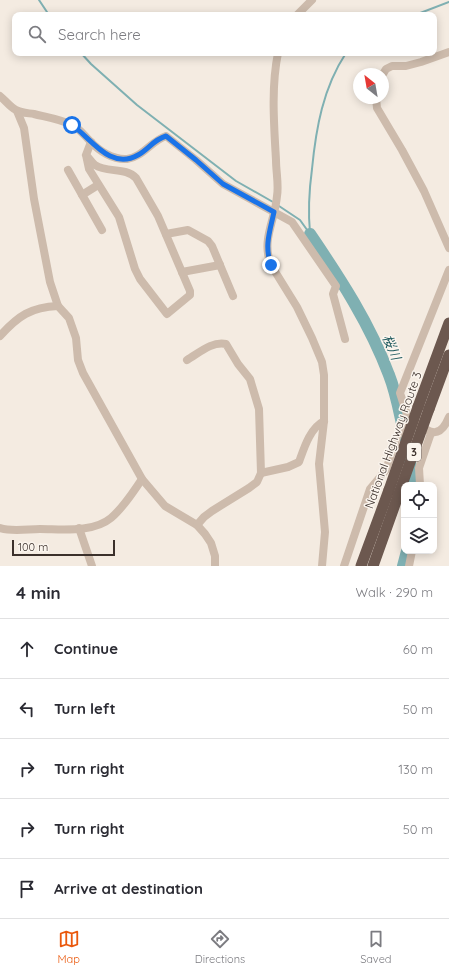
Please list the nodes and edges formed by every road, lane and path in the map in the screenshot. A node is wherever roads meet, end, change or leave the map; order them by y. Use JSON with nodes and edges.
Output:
{"nodes":[{"id":1,"x":312,"y":0,"type":"edge"},
{"id":2,"x":299,"y":12,"type":"edge"},
{"id":3,"x":449,"y":52,"type":"edge"},
{"id":4,"x":277,"y":56,"type":"edge"},
{"id":5,"x":389,"y":68,"type":"edge"},
{"id":6,"x":0,"y":96,"type":"edge"},
{"id":7,"x":377,"y":104,"type":"edge"},
{"id":8,"x":17,"y":111,"type":"junction"},
{"id":9,"x":91,"y":142,"type":"junction"},
{"id":10,"x":86,"y":155,"type":"junction"},
{"id":11,"x":68,"y":170,"type":"dead end"},
{"id":12,"x":98,"y":185,"type":"junction"},
{"id":13,"x":82,"y":195,"type":"junction"},
{"id":14,"x":274,"y":212,"type":"junction"},
{"id":15,"x":102,"y":230,"type":"dead end"},
{"id":16,"x":166,"y":234,"type":"junction"},
{"id":17,"x":449,"y":248,"type":"edge"},
{"id":18,"x":220,"y":265,"type":"junction"},
{"id":19,"x":449,"y":270,"type":"edge"},
{"id":20,"x":182,"y":272,"type":"junction"},
{"id":21,"x":233,"y":296,"type":"dead end"},
{"id":22,"x":58,"y":306,"type":"junction"},
{"id":23,"x":449,"y":323,"type":"edge"},
{"id":24,"x":0,"y":336,"type":"edge"},
{"id":25,"x":345,"y":339,"type":"dead end"},
{"id":26,"x":449,"y":355,"type":"edge"},
{"id":27,"x":187,"y":360,"type":"dead end"},
{"id":28,"x":424,"y":408,"type":"junction"},
{"id":29,"x":449,"y":417,"type":"edge"},
{"id":30,"x":408,"y":418,"type":"junction"},
{"id":31,"x":324,"y":421,"type":"junction"},
{"id":32,"x":431,"y":433,"type":"junction"},
{"id":33,"x":261,"y":473,"type":"junction"},
{"id":34,"x":142,"y":479,"type":"junction"},
{"id":35,"x":420,"y":482,"type":"edge"},
{"id":36,"x":394,"y":493,"type":"junction"},
{"id":37,"x":197,"y":525,"type":"junction"},
{"id":38,"x":0,"y":528,"type":"edge"},
{"id":39,"x":79,"y":528,"type":"junction"},
{"id":40,"x":411,"y":554,"type":"edge"},
{"id":41,"x":92,"y":566,"type":"edge"},
{"id":42,"x":216,"y":566,"type":"edge"},
{"id":43,"x":322,"y":566,"type":"edge"},
{"id":44,"x":344,"y":566,"type":"edge"},
{"id":45,"x":362,"y":566,"type":"edge"},
{"id":46,"x":373,"y":566,"type":"edge"},
{"id":47,"x":409,"y":566,"type":"edge"}],
"edges":[{"from":1,"to":2,"type":"street"},
{"from":3,"to":5,"type":"street"},
{"from":4,"to":14,"type":"street"},
{"from":6,"to":8,"type":"street"},
{"from":7,"to":17,"type":"street"},
{"from":8,"to":9,"type":"street"},
{"from":8,"to":22,"type":"street"},
{"from":9,"to":10,"type":"street"},
{"from":9,"to":14,"type":"street"},
{"from":10,"to":12,"type":"street"},
{"from":10,"to":16,"type":"street"},
{"from":11,"to":13,"type":"street"},
{"from":12,"to":13,"type":"street"},
{"from":12,"to":20,"type":"street"},
{"from":13,"to":15,"type":"street"},
{"from":14,"to":25,"type":"street"},
{"from":14,"to":31,"type":"street"},
{"from":16,"to":18,"type":"street"},
{"from":16,"to":20,"type":"street"},
{"from":18,"to":20,"type":"street"},
{"from":18,"to":21,"type":"street"},
{"from":19,"to":30,"type":"street"},
{"from":22,"to":24,"type":"street"},
{"from":22,"to":34,"type":"street"},
{"from":23,"to":28,"type":"highway","name":"National Highway Route 3","number":"3"},
{"from":26,"to":28,"type":"highway","name":"National Highway Route 3","number":"3"},
{"from":27,"to":33,"type":"street"},
{"from":28,"to":36,"type":"highway","name":"National Highway Route 3","number":"3","bridge":true},
{"from":29,"to":32,"type":"street"},
{"from":30,"to":32,"type":"street"},
{"from":30,"to":44,"type":"street"},
{"from":31,"to":33,"type":"street"},
{"from":31,"to":43,"type":"street"},
{"from":32,"to":35,"type":"street"},
{"from":33,"to":37,"type":"street"},
{"from":34,"to":37,"type":"street"},
{"from":34,"to":39,"type":"street"},
{"from":36,"to":45,"type":"highway","name":"National Highway Route 3","number":"3"},
{"from":36,"to":46,"type":"highway","name":"National Highway Route 3","number":"3"},
{"from":37,"to":42,"type":"street"},
{"from":38,"to":39,"type":"street"},
{"from":39,"to":41,"type":"street"},
{"from":40,"to":47,"type":"street"}]}
